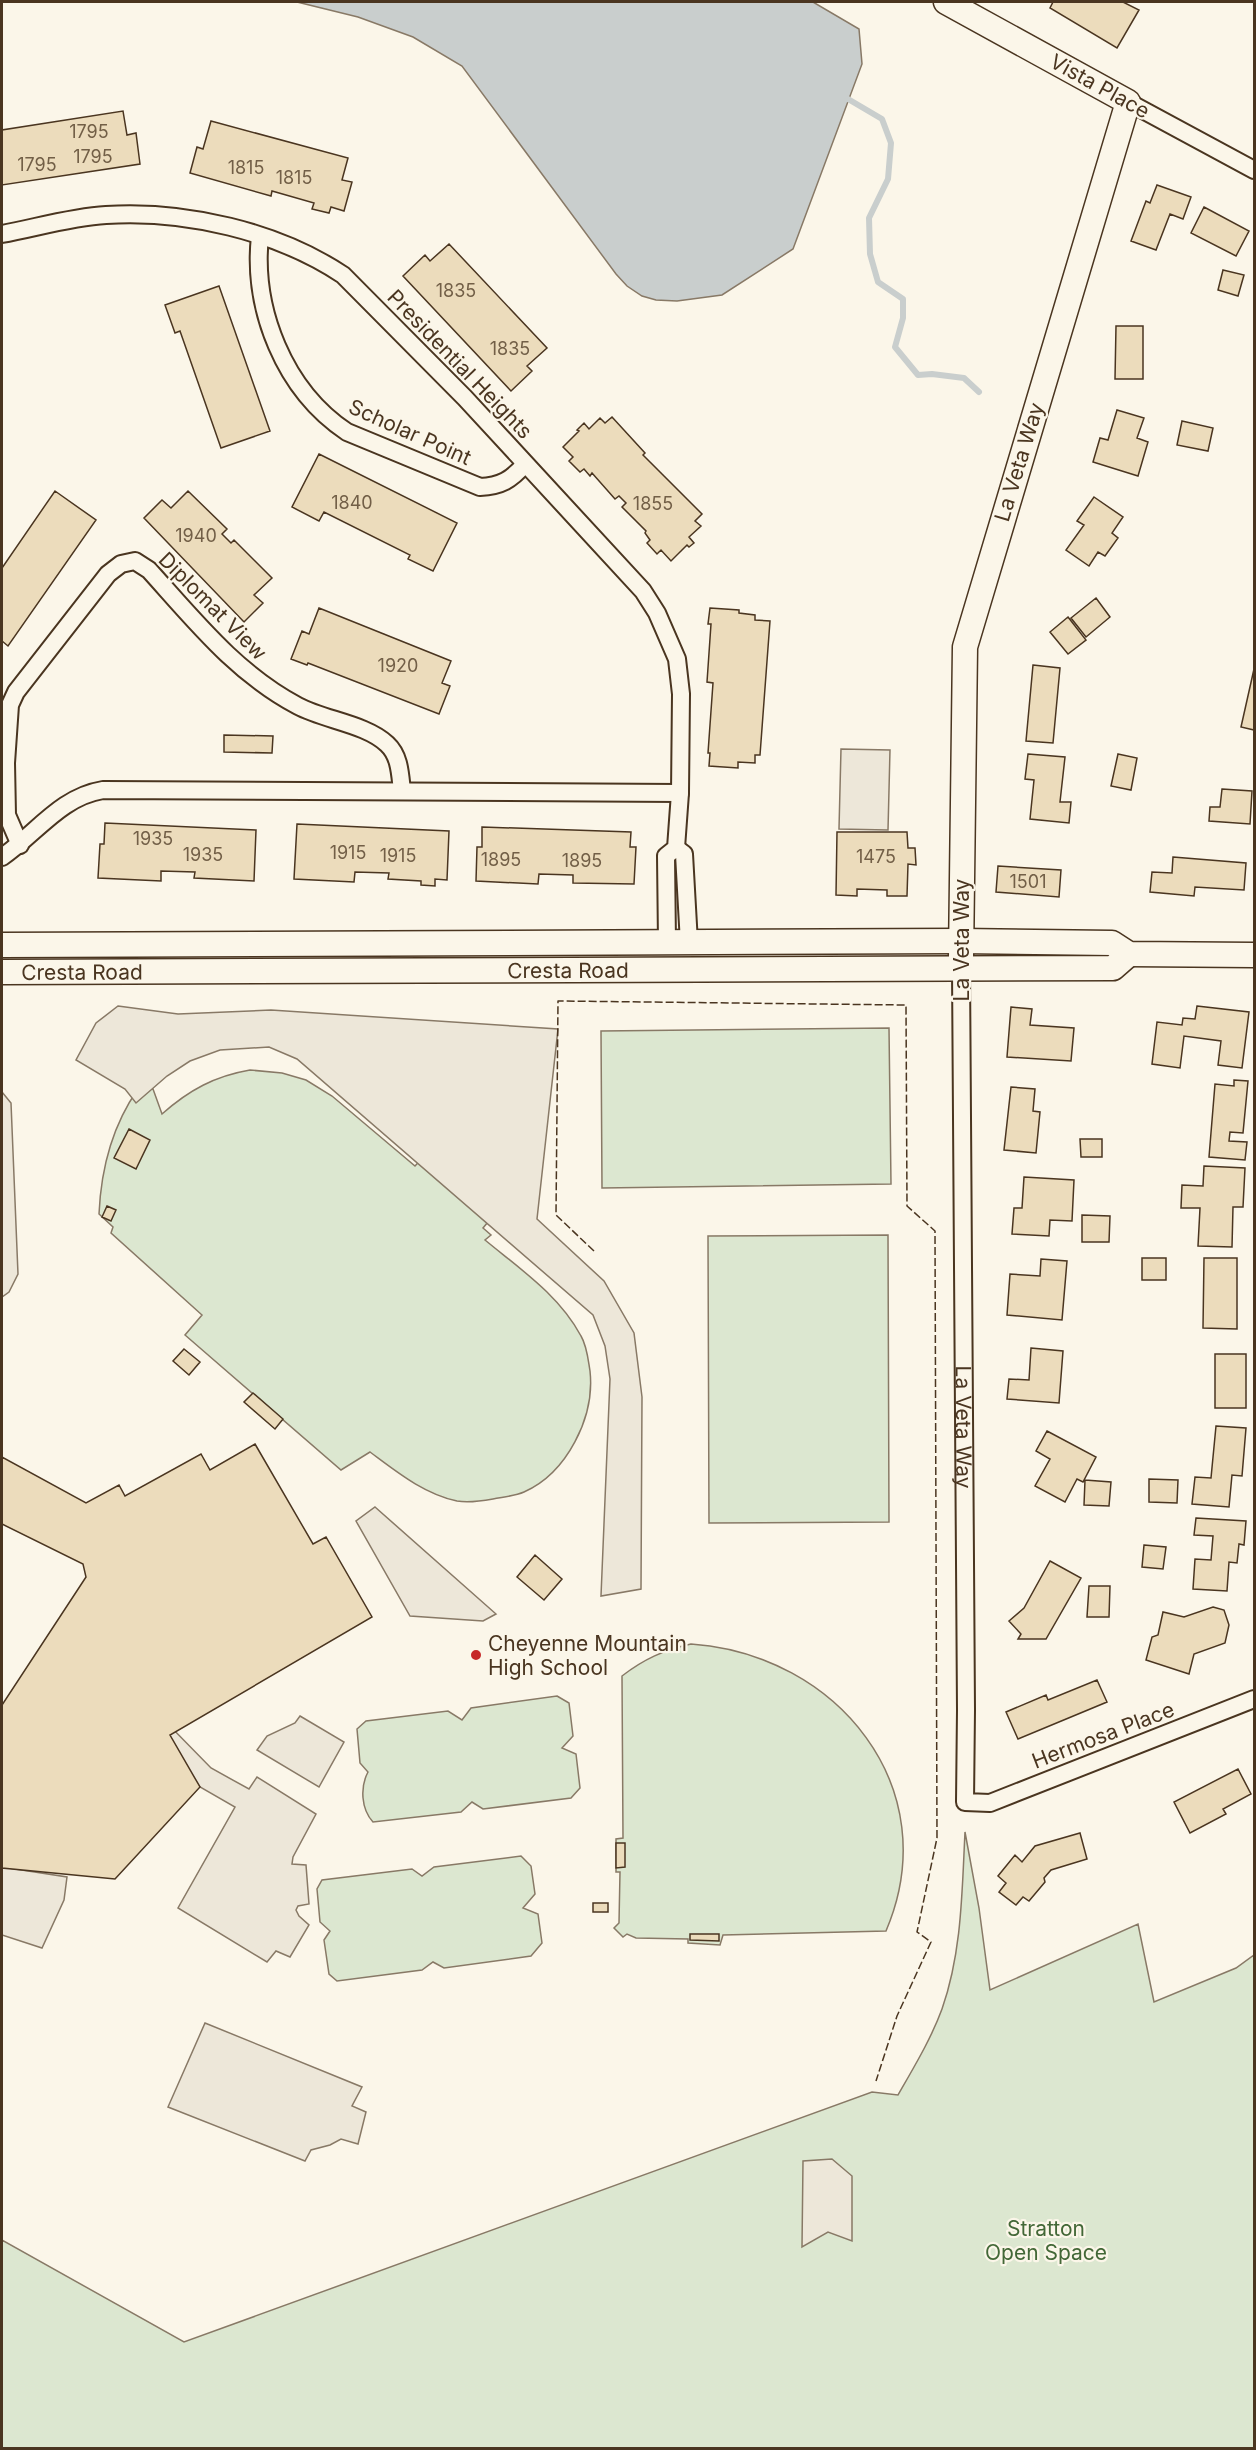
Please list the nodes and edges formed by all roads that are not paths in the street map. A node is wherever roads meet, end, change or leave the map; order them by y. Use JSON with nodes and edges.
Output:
{"nodes":[{"id":1,"x":946,"y":2,"type":"edge"},
{"id":2,"x":1128,"y":102,"type":"junction"},
{"id":3,"x":1254,"y":170,"type":"edge"},
{"id":4,"x":2,"y":234,"type":"edge"},
{"id":5,"x":260,"y":236,"type":"junction"},
{"id":6,"x":525,"y":464,"type":"junction"},
{"id":7,"x":402,"y":791,"type":"junction"},
{"id":8,"x":680,"y":793,"type":"junction"},
{"id":9,"x":20,"y":845,"type":"junction"},
{"id":10,"x":2,"y":857,"type":"edge"},
{"id":11,"x":961,"y":941,"type":"junction"},
{"id":12,"x":1030,"y":942,"type":"junction"},
{"id":13,"x":678,"y":943,"type":"junction"},
{"id":14,"x":2,"y":945,"type":"edge"},
{"id":15,"x":1129,"y":954,"type":"junction"},
{"id":16,"x":1254,"y":955,"type":"edge"},
{"id":17,"x":1030,"y":968,"type":"junction"},
{"id":18,"x":961,"y":969,"type":"junction"},
{"id":19,"x":2,"y":972,"type":"edge"},
{"id":20,"x":1254,"y":1699,"type":"edge"},
{"id":21,"x":965,"y":1802,"type":"joint"}],
"edges":[{"from":1,"to":2,"type":"main road","name":"Vista Place"},
{"from":2,"to":3,"type":"street","name":"Vista Place"},
{"from":2,"to":11,"type":"main road","name":"La Veta Way"},
{"from":4,"to":5,"type":"street","name":"Presidential Heights"},
{"from":5,"to":6,"type":"street","name":"Presidential Heights"},
{"from":5,"to":6,"type":"street","name":"Scholar Point"},
{"from":6,"to":8,"type":"street","name":"Presidential Heights"},
{"from":7,"to":8,"type":"street"},
{"from":7,"to":9,"type":"street"},
{"from":7,"to":9,"type":"street","name":"Diplomat View"},
{"from":8,"to":13,"type":"street","name":"Presidential Heights"},
{"from":9,"to":10,"type":"street"},
{"from":11,"to":12,"type":"main road","name":"Cresta Road"},
{"from":11,"to":13,"type":"main road","name":"Cresta Road"},
{"from":11,"to":18,"type":"main road","name":"La Veta Way"},
{"from":12,"to":15,"type":"main road","name":"Cresta Road"},
{"from":12,"to":17,"type":"street"},
{"from":13,"to":14,"type":"main road","name":"Cresta Road"},
{"from":15,"to":16,"type":"main road","name":"Cresta Road"},
{"from":15,"to":17,"type":"main road","name":"Cresta Road"},
{"from":17,"to":18,"type":"main road","name":"Cresta Road"},
{"from":18,"to":19,"type":"main road","name":"Cresta Road"},
{"from":18,"to":21,"type":"street","name":"La Veta Way"},
{"from":20,"to":21,"type":"street","name":"Hermosa Place"}]}
